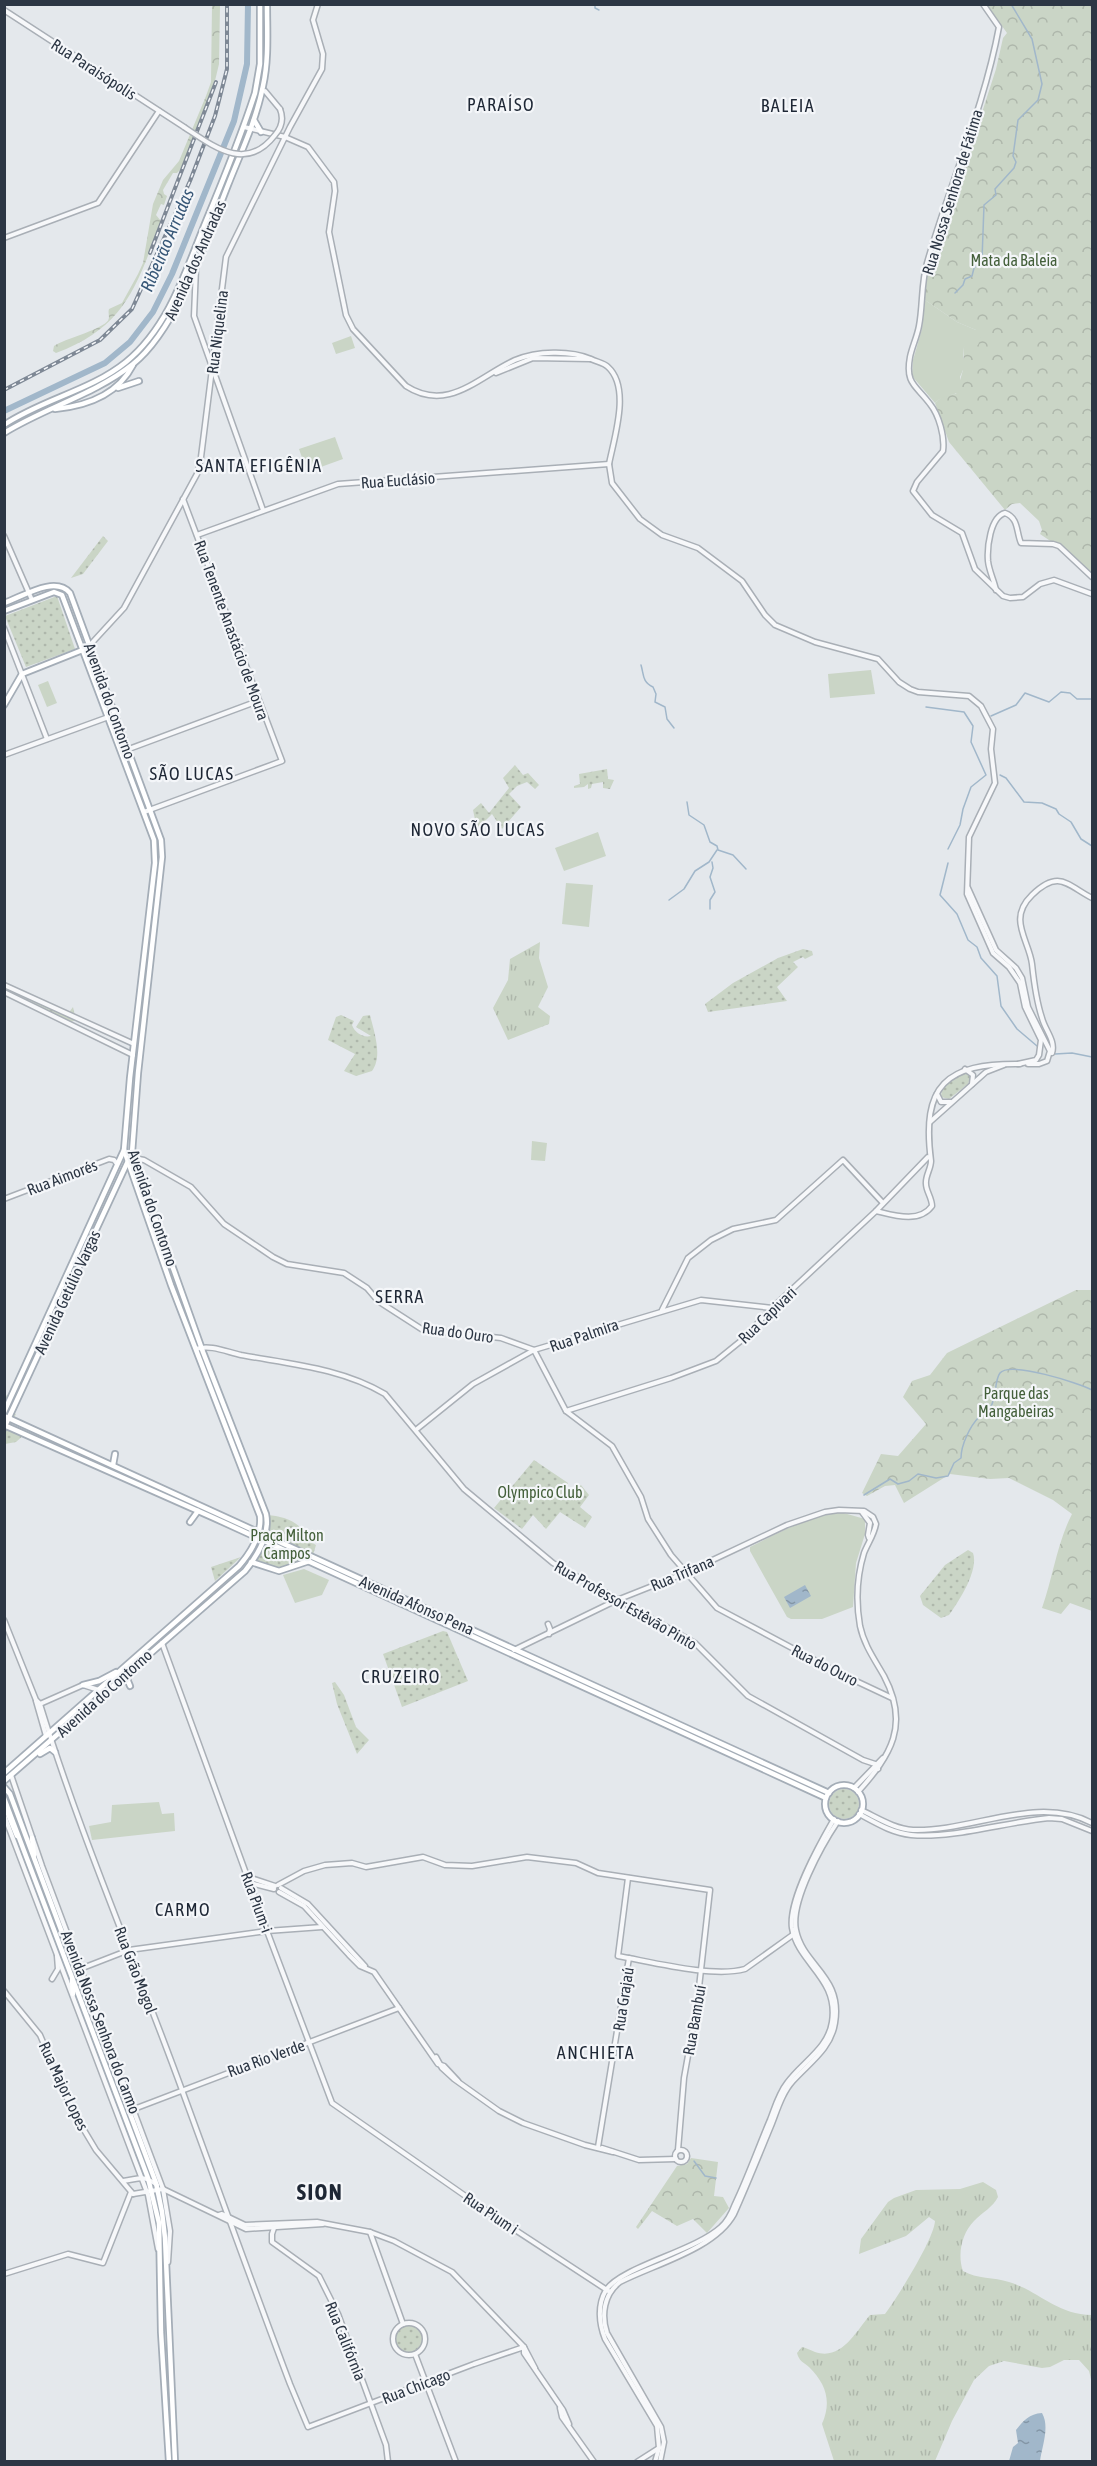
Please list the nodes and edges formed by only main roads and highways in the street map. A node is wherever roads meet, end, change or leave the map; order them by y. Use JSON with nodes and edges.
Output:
{"nodes":[{"id":1,"x":265,"y":5,"type":"edge"},
{"id":2,"x":264,"y":85,"type":"junction"},
{"id":3,"x":265,"y":91,"type":"road end"},
{"id":4,"x":254,"y":120,"type":"junction"},
{"id":5,"x":263,"y":132,"type":"road end"},
{"id":6,"x":135,"y":363,"type":"junction"},
{"id":7,"x":139,"y":381,"type":"dead end"},
{"id":8,"x":116,"y":389,"type":"junction"},
{"id":9,"x":50,"y":409,"type":"junction"},
{"id":10,"x":4,"y":425,"type":"edge"},
{"id":11,"x":4,"y":433,"type":"edge"},
{"id":12,"x":4,"y":603,"type":"edge"},
{"id":13,"x":4,"y":610,"type":"edge"},
{"id":14,"x":90,"y":645,"type":"junction"},
{"id":15,"x":84,"y":651,"type":"junction"},
{"id":16,"x":4,"y":705,"type":"edge"},
{"id":17,"x":134,"y":1044,"type":"junction"},
{"id":18,"x":138,"y":1070,"type":"junction"},
{"id":19,"x":124,"y":1150,"type":"junction"},
{"id":20,"x":130,"y":1160,"type":"junction"},
{"id":21,"x":96,"y":1228,"type":"junction"},
{"id":22,"x":87,"y":1231,"type":"junction"},
{"id":23,"x":88,"y":1244,"type":"junction"},
{"id":24,"x":79,"y":1249,"type":"junction"},
{"id":25,"x":199,"y":1348,"type":"junction"},
{"id":26,"x":6,"y":1416,"type":"edge"},
{"id":27,"x":5,"y":1426,"type":"edge"},
{"id":28,"x":115,"y":1454,"type":"dead end"},
{"id":29,"x":113,"y":1465,"type":"junction"},
{"id":30,"x":198,"y":1511,"type":"junction"},
{"id":31,"x":190,"y":1522,"type":"dead end"},
{"id":32,"x":259,"y":1532,"type":"junction"},
{"id":33,"x":266,"y":1535,"type":"junction"},
{"id":34,"x":256,"y":1538,"type":"junction"},
{"id":35,"x":263,"y":1541,"type":"junction"},
{"id":36,"x":245,"y":1558,"type":"junction"},
{"id":37,"x":308,"y":1561,"type":"junction"},
{"id":38,"x":320,"y":1561,"type":"junction"},
{"id":39,"x":252,"y":1562,"type":"junction"},
{"id":40,"x":125,"y":1671,"type":"junction"},
{"id":41,"x":574,"y":1676,"type":"junction"},
{"id":42,"x":571,"y":1682,"type":"junction"},
{"id":43,"x":83,"y":1685,"type":"road end"},
{"id":44,"x":130,"y":1686,"type":"dead end"},
{"id":45,"x":48,"y":1735,"type":"junction"},
{"id":46,"x":55,"y":1752,"type":"road end"},
{"id":47,"x":35,"y":1755,"type":"junction"},
{"id":48,"x":4,"y":1773,"type":"edge"},
{"id":49,"x":4,"y":1781,"type":"edge"},
{"id":50,"x":4,"y":1787,"type":"edge"},
{"id":51,"x":829,"y":1793,"type":"junction"},
{"id":52,"x":4,"y":1798,"type":"edge"},
{"id":53,"x":826,"y":1798,"type":"junction"},
{"id":54,"x":4,"y":1804,"type":"edge"},
{"id":55,"x":32,"y":1838,"type":"road end"},
{"id":56,"x":35,"y":1864,"type":"junction"},
{"id":57,"x":37,"y":1886,"type":"junction"},
{"id":58,"x":76,"y":1972,"type":"junction"},
{"id":59,"x":73,"y":1994,"type":"road end"},
{"id":60,"x":116,"y":2091,"type":"junction"},
{"id":61,"x":131,"y":2109,"type":"junction"},
{"id":62,"x":118,"y":2115,"type":"road end"},
{"id":63,"x":125,"y":2115,"type":"junction"},
{"id":64,"x":138,"y":2134,"type":"junction"},
{"id":65,"x":158,"y":2190,"type":"junction"},
{"id":66,"x":172,"y":2451,"type":"junction"},
{"id":67,"x":167,"y":2462,"type":"edge"},
{"id":68,"x":177,"y":2462,"type":"edge"}],
"edges":[{"from":1,"to":2,"type":"main road","name":"Avenida dos Andradas"},
{"from":1,"to":10,"type":"main road","name":"Avenida dos Andradas"},
{"from":2,"to":3,"type":"main road"},
{"from":2,"to":4,"type":"main road","name":"Avenida dos Andradas"},
{"from":4,"to":5,"type":"main road"},
{"from":4,"to":6,"type":"main road","name":"Avenida dos Andradas"},
{"from":6,"to":8,"type":"main road"},
{"from":6,"to":9,"type":"main road","name":"Avenida dos Andradas"},
{"from":7,"to":8,"type":"main road"},
{"from":8,"to":9,"type":"main road"},
{"from":9,"to":11,"type":"main road","name":"Avenida dos Andradas"},
{"from":12,"to":14,"type":"main road","name":"Avenida do Contorno"},
{"from":13,"to":15,"type":"main road","name":"Avenida do Contorno"},
{"from":14,"to":15,"type":"main road","name":"Rua Niquelina"},
{"from":14,"to":18,"type":"main road","name":"Avenida do Contorno"},
{"from":15,"to":16,"type":"main road"},
{"from":15,"to":17,"type":"main road","name":"Avenida do Contorno"},
{"from":17,"to":18,"type":"main road"},
{"from":17,"to":19,"type":"main road","name":"Avenida do Contorno"},
{"from":18,"to":20,"type":"main road","name":"Avenida do Contorno"},
{"from":19,"to":20,"type":"main road","name":"Avenida do Contorno"},
{"from":19,"to":22,"type":"main road","name":"Avenida Getúlio Vargas"},
{"from":20,"to":21,"type":"main road","name":"Avenida Getúlio Vargas"},
{"from":20,"to":25,"type":"main road","name":"Avenida do Contorno"},
{"from":21,"to":22,"type":"main road"},
{"from":21,"to":23,"type":"main road","name":"Avenida Getúlio Vargas"},
{"from":22,"to":24,"type":"main road","name":"Avenida Getúlio Vargas"},
{"from":23,"to":24,"type":"main road"},
{"from":23,"to":26,"type":"main road","name":"Avenida Getúlio Vargas"},
{"from":24,"to":26,"type":"main road","name":"Avenida Getúlio Vargas"},
{"from":25,"to":32,"type":"main road","name":"Avenida do Contorno"},
{"from":25,"to":33,"type":"main road","name":"Avenida do Contorno"},
{"from":26,"to":27,"type":"main road","name":"Avenida Getúlio Vargas"},
{"from":26,"to":29,"type":"main road","name":"Avenida Afonso Pena"},
{"from":27,"to":30,"type":"main road","name":"Avenida Afonso Pena"},
{"from":28,"to":29,"type":"main road"},
{"from":29,"to":32,"type":"main road","name":"Avenida Afonso Pena"},
{"from":30,"to":31,"type":"main road"},
{"from":30,"to":34,"type":"main road","name":"Avenida Afonso Pena"},
{"from":32,"to":33,"type":"main road","name":"Avenida Afonso Pena"},
{"from":32,"to":34,"type":"main road","name":"Avenida do Contorno"},
{"from":33,"to":35,"type":"main road","name":"Avenida do Contorno"},
{"from":33,"to":38,"type":"main road","name":"Avenida Afonso Pena"},
{"from":34,"to":35,"type":"main road","name":"Avenida Afonso Pena"},
{"from":34,"to":36,"type":"main road","name":"Avenida do Contorno"},
{"from":35,"to":37,"type":"main road","name":"Avenida Afonso Pena"},
{"from":35,"to":39,"type":"main road","name":"Avenida do Contorno"},
{"from":36,"to":39,"type":"main road"},
{"from":36,"to":40,"type":"main road","name":"Avenida do Contorno"},
{"from":37,"to":38,"type":"main road"},
{"from":37,"to":39,"type":"main road"},
{"from":37,"to":42,"type":"main road","name":"Avenida Afonso Pena"},
{"from":38,"to":41,"type":"main road","name":"Avenida Afonso Pena"},
{"from":39,"to":40,"type":"main road","name":"Avenida do Contorno"},
{"from":40,"to":43,"type":"main road"},
{"from":40,"to":44,"type":"main road"},
{"from":40,"to":45,"type":"main road","name":"Avenida do Contorno"},
{"from":40,"to":47,"type":"main road","name":"Avenida do Contorno"},
{"from":41,"to":42,"type":"main road"},
{"from":41,"to":51,"type":"main road","name":"Avenida Afonso Pena"},
{"from":42,"to":53,"type":"main road","name":"Avenida Afonso Pena"},
{"from":45,"to":47,"type":"main road"},
{"from":45,"to":48,"type":"main road","name":"Avenida do Contorno"},
{"from":46,"to":47,"type":"main road"},
{"from":47,"to":49,"type":"main road","name":"Avenida do Contorno"},
{"from":50,"to":56,"type":"main road","name":"Avenida Nossa Senhora do Carmo"},
{"from":51,"to":53,"type":"main road"},
{"from":51,"to":53,"type":"main road"},
{"from":52,"to":57,"type":"main road","name":"Avenida Nossa Senhora do Carmo"},
{"from":54,"to":57,"type":"main road"},
{"from":55,"to":56,"type":"main road"},
{"from":56,"to":58,"type":"main road","name":"Avenida Nossa Senhora do Carmo"},
{"from":57,"to":58,"type":"main road","name":"Avenida Nossa Senhora do Carmo"},
{"from":58,"to":59,"type":"main road"},
{"from":58,"to":60,"type":"main road","name":"Avenida Nossa Senhora do Carmo"},
{"from":58,"to":61,"type":"main road","name":"Avenida Nossa Senhora do Carmo"},
{"from":60,"to":61,"type":"main road"},
{"from":60,"to":63,"type":"main road","name":"Avenida Nossa Senhora do Carmo"},
{"from":61,"to":64,"type":"main road","name":"Avenida Nossa Senhora do Carmo"},
{"from":62,"to":63,"type":"main road"},
{"from":63,"to":64,"type":"main road"},
{"from":63,"to":65,"type":"main road","name":"Avenida Nossa Senhora do Carmo"},
{"from":64,"to":65,"type":"main road","name":"Avenida Nossa Senhora do Carmo"},
{"from":65,"to":66,"type":"main road","name":"Avenida Nossa Senhora do Carmo"},
{"from":65,"to":66,"type":"main road","name":"Avenida Nossa Senhora do Carmo"},
{"from":66,"to":67,"type":"main road","name":"Avenida Nossa Senhora do Carmo"},
{"from":66,"to":68,"type":"main road"}]}
